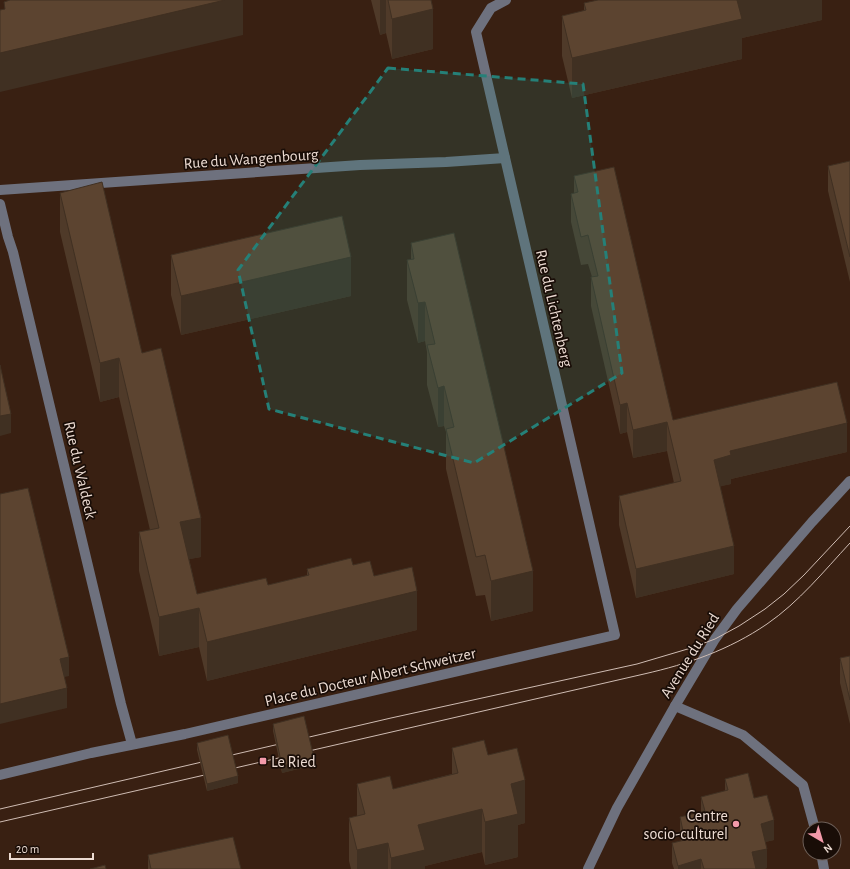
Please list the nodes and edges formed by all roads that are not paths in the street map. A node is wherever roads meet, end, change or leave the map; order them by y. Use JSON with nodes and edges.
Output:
{"nodes":[{"id":1,"x":506,"y":0,"type":"edge"},
{"id":2,"x":505,"y":158,"type":"junction"},
{"id":3,"x":0,"y":190,"type":"edge"},
{"id":4,"x":0,"y":204,"type":"edge"},
{"id":5,"x":850,"y":481,"type":"edge"},
{"id":6,"x":615,"y":635,"type":"joint"},
{"id":7,"x":675,"y":706,"type":"junction"},
{"id":8,"x":132,"y":744,"type":"junction"},
{"id":9,"x":0,"y":775,"type":"edge"},
{"id":10,"x":813,"y":821,"type":"edge"},
{"id":11,"x":588,"y":869,"type":"edge"}],
"edges":[{"from":1,"to":2,"type":"street","name":"Rue du Lichtenberg"},
{"from":2,"to":3,"type":"street","name":"Rue du Wangenbourg"},
{"from":2,"to":6,"type":"street","name":"Rue du Lichtenberg"},
{"from":4,"to":8,"type":"street","name":"Rue du Waldeck"},
{"from":5,"to":7,"type":"street","name":"Avenue du Ried"},
{"from":6,"to":8,"type":"street","name":"Place du Docteur Albert Schweitzer"},
{"from":7,"to":10,"type":"street"},
{"from":7,"to":11,"type":"street","name":"Avenue du Ried"},
{"from":8,"to":9,"type":"street","name":"Place du Docteur Albert Schweitzer"}]}
